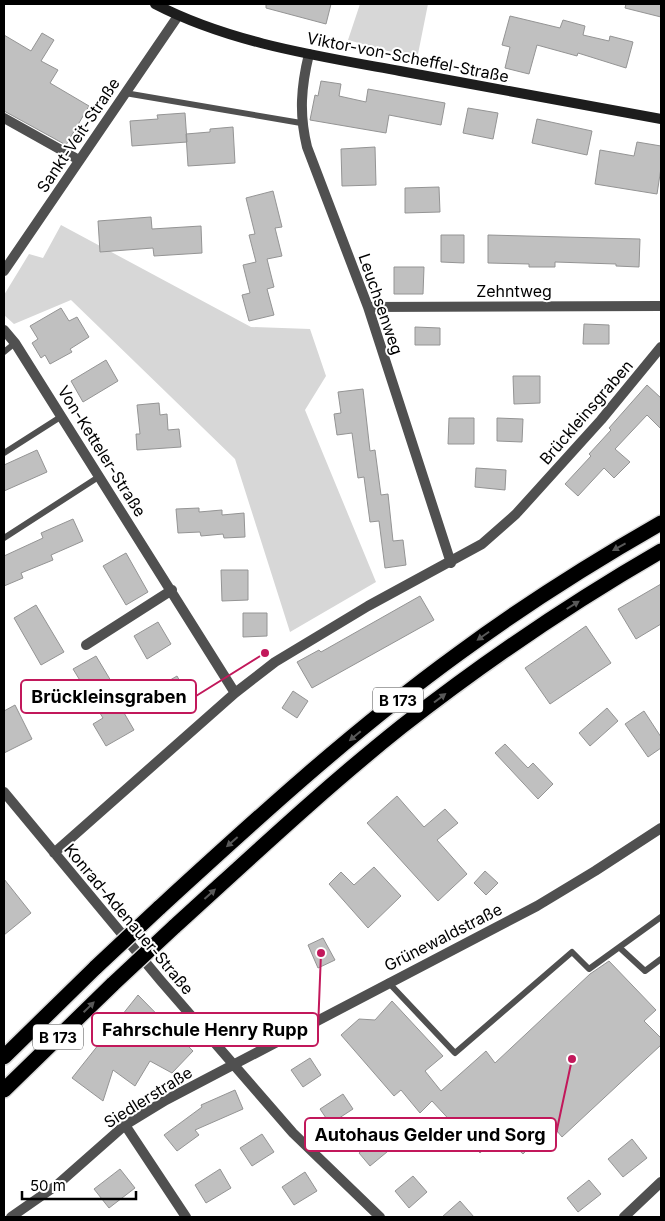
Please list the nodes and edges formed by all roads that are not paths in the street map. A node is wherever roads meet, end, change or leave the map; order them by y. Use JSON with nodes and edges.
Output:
{"nodes":[{"id":1,"x":155,"y":4,"type":"edge"},
{"id":2,"x":178,"y":16,"type":"junction"},
{"id":3,"x":309,"y":54,"type":"junction"},
{"id":4,"x":125,"y":93,"type":"junction"},
{"id":5,"x":4,"y":118,"type":"edge"},
{"id":6,"x":661,"y":119,"type":"edge"},
{"id":7,"x":301,"y":123,"type":"junction"},
{"id":8,"x":78,"y":160,"type":"junction"},
{"id":9,"x":4,"y":271,"type":"edge"},
{"id":10,"x":661,"y":306,"type":"edge"},
{"id":11,"x":368,"y":307,"type":"junction"},
{"id":12,"x":4,"y":330,"type":"edge"},
{"id":13,"x":15,"y":343,"type":"junction"},
{"id":14,"x":661,"y":347,"type":"edge"},
{"id":15,"x":4,"y":352,"type":"edge"},
{"id":16,"x":62,"y":416,"type":"junction"},
{"id":17,"x":4,"y":453,"type":"edge"},
{"id":18,"x":100,"y":476,"type":"junction"},
{"id":19,"x":661,"y":523,"type":"edge"},
{"id":20,"x":4,"y":538,"type":"edge"},
{"id":21,"x":661,"y":551,"type":"edge"},
{"id":22,"x":451,"y":563,"type":"junction"},
{"id":23,"x":172,"y":590,"type":"junction"},
{"id":24,"x":86,"y":646,"type":"dead end"},
{"id":25,"x":236,"y":693,"type":"junction"},
{"id":26,"x":4,"y":792,"type":"edge"},
{"id":27,"x":661,"y":828,"type":"edge"},
{"id":28,"x":54,"y":853,"type":"junction"},
{"id":29,"x":661,"y":917,"type":"edge"},
{"id":30,"x":620,"y":948,"type":"junction"},
{"id":31,"x":661,"y":959,"type":"edge"},
{"id":32,"x":388,"y":982,"type":"junction"},
{"id":33,"x":4,"y":1057,"type":"edge"},
{"id":34,"x":233,"y":1064,"type":"junction"},
{"id":35,"x":4,"y":1090,"type":"edge"},
{"id":36,"x":125,"y":1126,"type":"junction"},
{"id":37,"x":661,"y":1182,"type":"edge"},
{"id":38,"x":11,"y":1217,"type":"edge"},
{"id":39,"x":186,"y":1217,"type":"edge"},
{"id":40,"x":380,"y":1217,"type":"edge"},
{"id":41,"x":624,"y":1217,"type":"edge"}],
"edges":[{"from":1,"to":2,"type":"street","name":"Viktor-von-Scheffel-Straße"},
{"from":2,"to":3,"type":"street","name":"Viktor-von-Scheffel-Straße"},
{"from":2,"to":4,"type":"street","name":"Sankt-Veit-Straße"},
{"from":3,"to":6,"type":"street","name":"Viktor-von-Scheffel-Straße"},
{"from":3,"to":7,"type":"street","name":"Leuchsenweg"},
{"from":4,"to":7,"type":"lane"},
{"from":4,"to":8,"type":"street","name":"Sankt-Veit-Straße"},
{"from":5,"to":8,"type":"street"},
{"from":7,"to":11,"type":"street","name":"Leuchsenweg"},
{"from":8,"to":9,"type":"street","name":"Sankt-Veit-Straße"},
{"from":10,"to":11,"type":"street","name":"Zehntweg"},
{"from":11,"to":22,"type":"street","name":"Leuchsenweg"},
{"from":12,"to":13,"type":"street","name":"Von-Ketteler-Straße"},
{"from":13,"to":15,"type":"lane"},
{"from":13,"to":16,"type":"street","name":"Von-Ketteler-Straße"},
{"from":14,"to":22,"type":"street","name":"Brückleinsgraben"},
{"from":16,"to":17,"type":"lane"},
{"from":16,"to":18,"type":"street","name":"Von-Ketteler-Straße"},
{"from":18,"to":20,"type":"lane"},
{"from":18,"to":23,"type":"street","name":"Von-Ketteler-Straße"},
{"from":19,"to":33,"type":"highway","number":"B 173","one_way":true,"bridge":true},
{"from":35,"to":21,"type":"highway","number":"B 173","one_way":true,"bridge":true},
{"from":22,"to":25,"type":"street","name":"Brückleinsgraben"},
{"from":23,"to":24,"type":"street"},
{"from":23,"to":25,"type":"street","name":"Von-Ketteler-Straße"},
{"from":25,"to":28,"type":"street","name":"Brückleinsgraben"},
{"from":26,"to":28,"type":"street","name":"Konrad-Adenauer-Straße"},
{"from":27,"to":32,"type":"street","name":"Grünewaldstraße"},
{"from":28,"to":34,"type":"street","name":"Konrad-Adenauer-Straße"},
{"from":29,"to":30,"type":"lane"},
{"from":30,"to":31,"type":"lane"},
{"from":30,"to":32,"type":"lane"},
{"from":32,"to":34,"type":"street","name":"Grünewaldstraße"},
{"from":34,"to":36,"type":"street","name":"Siedlerstraße"},
{"from":34,"to":40,"type":"street","name":"Konrad-Adenauer-Straße"},
{"from":36,"to":38,"type":"street","name":"Siedlerstraße"},
{"from":36,"to":39,"type":"street"},
{"from":37,"to":41,"type":"street"}]}
